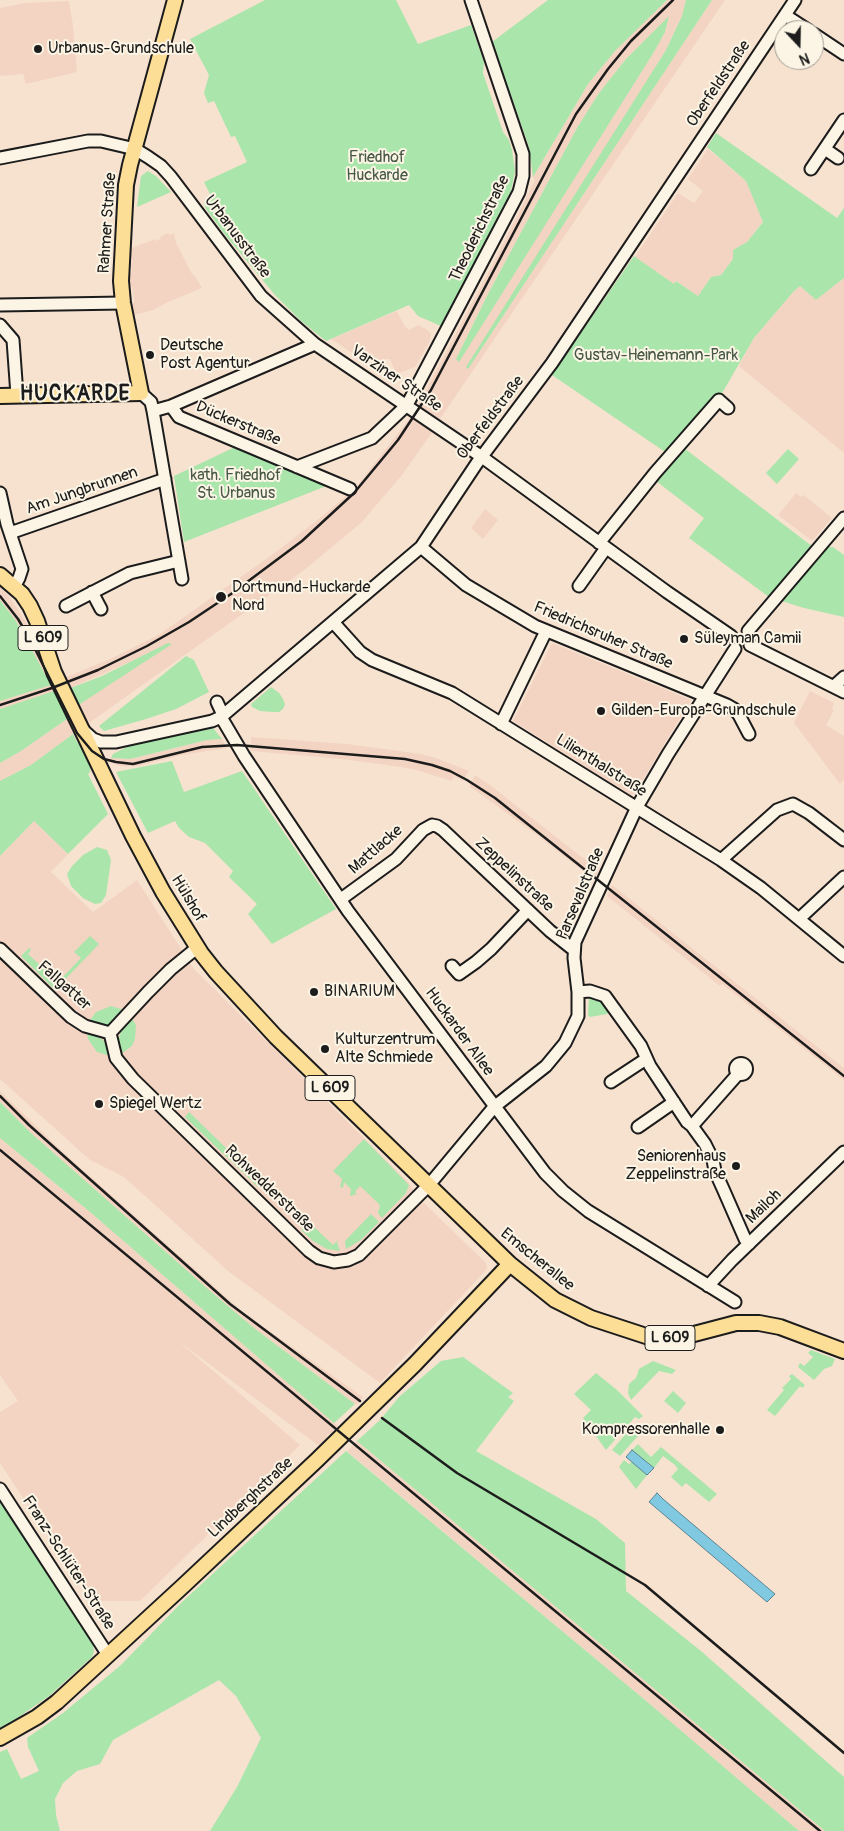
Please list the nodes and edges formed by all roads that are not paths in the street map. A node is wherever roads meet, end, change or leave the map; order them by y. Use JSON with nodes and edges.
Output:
{"nodes":[{"id":1,"x":176,"y":0,"type":"edge"},
{"id":2,"x":471,"y":0,"type":"edge"},
{"id":3,"x":795,"y":0,"type":"edge"},
{"id":4,"x":785,"y":15,"type":"junction"},
{"id":5,"x":793,"y":20,"type":"edge"},
{"id":6,"x":824,"y":41,"type":"edge"},
{"id":7,"x":844,"y":54,"type":"edge"},
{"id":8,"x":844,"y":120,"type":"edge"},
{"id":9,"x":134,"y":149,"type":"junction"},
{"id":10,"x":825,"y":149,"type":"junction"},
{"id":11,"x":0,"y":158,"type":"edge"},
{"id":12,"x":838,"y":158,"type":"dead end"},
{"id":13,"x":811,"y":170,"type":"dead end"},
{"id":14,"x":123,"y":303,"type":"junction"},
{"id":15,"x":0,"y":305,"type":"edge"},
{"id":16,"x":0,"y":325,"type":"edge"},
{"id":17,"x":315,"y":344,"type":"junction"},
{"id":18,"x":141,"y":393,"type":"junction"},
{"id":19,"x":18,"y":395,"type":"junction"},
{"id":20,"x":0,"y":396,"type":"edge"},
{"id":21,"x":407,"y":405,"type":"junction"},
{"id":22,"x":171,"y":406,"type":"junction"},
{"id":23,"x":728,"y":408,"type":"dead end"},
{"id":24,"x":153,"y":410,"type":"junction"},
{"id":25,"x":482,"y":456,"type":"junction"},
{"id":26,"x":297,"y":467,"type":"junction"},
{"id":27,"x":165,"y":479,"type":"junction"},
{"id":28,"x":350,"y":489,"type":"dead end"},
{"id":29,"x":0,"y":493,"type":"edge"},
{"id":30,"x":844,"y":518,"type":"edge"},
{"id":31,"x":10,"y":533,"type":"junction"},
{"id":32,"x":603,"y":545,"type":"junction"},
{"id":33,"x":420,"y":547,"type":"junction"},
{"id":34,"x":179,"y":561,"type":"junction"},
{"id":35,"x":0,"y":575,"type":"edge"},
{"id":36,"x":182,"y":579,"type":"dead end"},
{"id":37,"x":579,"y":586,"type":"dead end"},
{"id":38,"x":14,"y":587,"type":"junction"},
{"id":39,"x":92,"y":592,"type":"junction"},
{"id":40,"x":66,"y":606,"type":"dead end"},
{"id":41,"x":101,"y":609,"type":"dead end"},
{"id":42,"x":333,"y":622,"type":"junction"},
{"id":43,"x":546,"y":631,"type":"junction"},
{"id":44,"x":748,"y":632,"type":"junction"},
{"id":45,"x":731,"y":636,"type":"junction"},
{"id":46,"x":750,"y":646,"type":"junction"},
{"id":47,"x":735,"y":649,"type":"junction"},
{"id":48,"x":844,"y":677,"type":"edge"},
{"id":49,"x":839,"y":689,"type":"edge"},
{"id":50,"x":703,"y":696,"type":"junction"},
{"id":51,"x":217,"y":702,"type":"dead end"},
{"id":52,"x":222,"y":716,"type":"junction"},
{"id":53,"x":501,"y":724,"type":"junction"},
{"id":54,"x":81,"y":728,"type":"junction"},
{"id":55,"x":749,"y":734,"type":"dead end"},
{"id":56,"x":116,"y":742,"type":"junction"},
{"id":57,"x":103,"y":774,"type":"junction"},
{"id":58,"x":637,"y":807,"type":"junction"},
{"id":59,"x":432,"y":825,"type":"joint"},
{"id":60,"x":844,"y":840,"type":"edge"},
{"id":61,"x":721,"y":860,"type":"junction"},
{"id":62,"x":844,"y":877,"type":"edge"},
{"id":63,"x":341,"y":899,"type":"junction"},
{"id":64,"x":528,"y":910,"type":"junction"},
{"id":65,"x":800,"y":918,"type":"junction"},
{"id":66,"x":198,"y":948,"type":"junction"},
{"id":67,"x":0,"y":949,"type":"edge"},
{"id":68,"x":574,"y":950,"type":"junction"},
{"id":69,"x":844,"y":956,"type":"edge"},
{"id":70,"x":452,"y":966,"type":"dead end"},
{"id":71,"x":578,"y":992,"type":"junction"},
{"id":72,"x":110,"y":1034,"type":"junction"},
{"id":73,"x":646,"y":1059,"type":"junction"},
{"id":74,"x":738,"y":1074,"type":"dead end"},
{"id":75,"x":611,"y":1082,"type":"dead end"},
{"id":76,"x":674,"y":1102,"type":"junction"},
{"id":77,"x":494,"y":1107,"type":"junction"},
{"id":78,"x":692,"y":1126,"type":"junction"},
{"id":79,"x":638,"y":1127,"type":"dead end"},
{"id":80,"x":844,"y":1152,"type":"edge"},
{"id":81,"x":429,"y":1185,"type":"junction"},
{"id":82,"x":749,"y":1244,"type":"junction"},
{"id":83,"x":510,"y":1264,"type":"junction"},
{"id":84,"x":708,"y":1286,"type":"junction"},
{"id":85,"x":735,"y":1302,"type":"dead end"},
{"id":86,"x":844,"y":1350,"type":"edge"},
{"id":87,"x":0,"y":1489,"type":"edge"},
{"id":88,"x":108,"y":1655,"type":"junction"},
{"id":89,"x":0,"y":1738,"type":"edge"}],
"edges":[{"from":1,"to":9,"type":"main road","name":"Rahmer Straße"},
{"from":2,"to":21,"type":"street","name":"Theoderichstraße"},
{"from":3,"to":4,"type":"street","name":"Oberfeldstraße"},
{"from":4,"to":5,"type":"street"},
{"from":4,"to":25,"type":"street","name":"Oberfeldstraße"},
{"from":6,"to":7,"type":"street"},
{"from":8,"to":10,"type":"street"},
{"from":9,"to":11,"type":"street","name":"Urbanusstraße"},
{"from":9,"to":14,"type":"main road","name":"Rahmer Straße"},
{"from":9,"to":17,"type":"street","name":"Urbanusstraße"},
{"from":10,"to":12,"type":"street"},
{"from":10,"to":13,"type":"street"},
{"from":14,"to":15,"type":"street"},
{"from":14,"to":18,"type":"main road","name":"Rahmer Straße"},
{"from":16,"to":19,"type":"street"},
{"from":17,"to":21,"type":"street","name":"Varziner Straße"},
{"from":17,"to":22,"type":"street"},
{"from":18,"to":19,"type":"main road"},
{"from":18,"to":24,"type":"street"},
{"from":19,"to":20,"type":"main road"},
{"from":21,"to":25,"type":"street","name":"Varziner Straße"},
{"from":21,"to":26,"type":"street"},
{"from":22,"to":24,"type":"street"},
{"from":22,"to":26,"type":"street","name":"Dückerstraße"},
{"from":23,"to":32,"type":"street"},
{"from":24,"to":27,"type":"street"},
{"from":25,"to":32,"type":"street","name":"Varziner Straße"},
{"from":25,"to":33,"type":"street","name":"Oberfeldstraße"},
{"from":26,"to":28,"type":"street","name":"Dückerstraße"},
{"from":27,"to":31,"type":"street","name":"Am Jungbrunnen"},
{"from":27,"to":34,"type":"street"},
{"from":29,"to":31,"type":"street"},
{"from":30,"to":44,"type":"street"},
{"from":31,"to":38,"type":"street"},
{"from":32,"to":37,"type":"street"},
{"from":32,"to":45,"type":"street","name":"Varziner Straße"},
{"from":33,"to":42,"type":"street","name":"Oberfeldstraße"},
{"from":33,"to":43,"type":"street","name":"Friedrichsruher Straße"},
{"from":34,"to":36,"type":"street"},
{"from":34,"to":39,"type":"street"},
{"from":35,"to":38,"type":"main road","name":"Hülshof","number":"L 609"},
{"from":38,"to":54,"type":"main road","name":"Hülshof","number":"L 609"},
{"from":39,"to":40,"type":"street"},
{"from":39,"to":41,"type":"street"},
{"from":42,"to":52,"type":"street","name":"Oberfeldstraße"},
{"from":42,"to":53,"type":"street","name":"Lilienthalstraße"},
{"from":43,"to":50,"type":"street","name":"Friedrichsruher Straße"},
{"from":43,"to":53,"type":"street"},
{"from":44,"to":45,"type":"street"},
{"from":44,"to":46,"type":"street"},
{"from":45,"to":47,"type":"street"},
{"from":46,"to":47,"type":"street"},
{"from":46,"to":49,"type":"street"},
{"from":47,"to":50,"type":"street","name":"Parsevalstraße"},
{"from":48,"to":49,"type":"street"},
{"from":50,"to":55,"type":"street","name":"Friedrichsruher Straße"},
{"from":50,"to":58,"type":"street","name":"Parsevalstraße"},
{"from":51,"to":52,"type":"street","name":"Huckarder Allee"},
{"from":52,"to":56,"type":"street","name":"Oberfeldstraße"},
{"from":52,"to":63,"type":"street","name":"Huckarder Allee"},
{"from":53,"to":58,"type":"street","name":"Lilienthalstraße"},
{"from":54,"to":56,"type":"street","name":"Oberfeldstraße"},
{"from":54,"to":57,"type":"main road","name":"Hülshof","number":"L 609"},
{"from":56,"to":57,"type":"street"},
{"from":57,"to":66,"type":"main road","name":"Hülshof","number":"L 609"},
{"from":58,"to":61,"type":"street","name":"Lilienthalstraße"},
{"from":58,"to":68,"type":"street","name":"Parsevalstraße"},
{"from":59,"to":63,"type":"street","name":"Mattlacke"},
{"from":59,"to":64,"type":"street","name":"Zeppelinstraße"},
{"from":60,"to":61,"type":"street"},
{"from":61,"to":65,"type":"street","name":"Lilienthalstraße"},
{"from":62,"to":65,"type":"street"},
{"from":63,"to":77,"type":"street","name":"Huckarder Allee"},
{"from":64,"to":68,"type":"street","name":"Zeppelinstraße"},
{"from":64,"to":70,"type":"street"},
{"from":65,"to":69,"type":"street","name":"Lilienthalstraße"},
{"from":66,"to":72,"type":"street"},
{"from":66,"to":81,"type":"main road","name":"Hülshof","number":"L 609"},
{"from":67,"to":72,"type":"street","name":"Fallgatter"},
{"from":68,"to":71,"type":"street","name":"Parsevalstraße"},
{"from":71,"to":73,"type":"street"},
{"from":71,"to":77,"type":"street","name":"Parsevalstraße"},
{"from":72,"to":81,"type":"street","name":"Rohwedderstraße"},
{"from":73,"to":75,"type":"street"},
{"from":73,"to":76,"type":"street"},
{"from":74,"to":78,"type":"street"},
{"from":76,"to":78,"type":"street"},
{"from":76,"to":79,"type":"street"},
{"from":77,"to":81,"type":"street","name":"Parsevalstraße"},
{"from":77,"to":84,"type":"street","name":"Huckarder Allee"},
{"from":78,"to":82,"type":"street"},
{"from":80,"to":82,"type":"street","name":"Mailoh"},
{"from":81,"to":83,"type":"main road","name":"Emscherallee","number":"L 609"},
{"from":82,"to":84,"type":"street","name":"Mailoh"},
{"from":83,"to":86,"type":"main road","name":"Emscherallee","number":"L 609"},
{"from":83,"to":88,"type":"main road","name":"Lindberghstraße"},
{"from":84,"to":85,"type":"street","name":"Huckarder Allee"},
{"from":87,"to":88,"type":"street","name":"Franz-Schlüter-Straße"},
{"from":88,"to":89,"type":"main road","name":"Lindberghstraße"}]}
